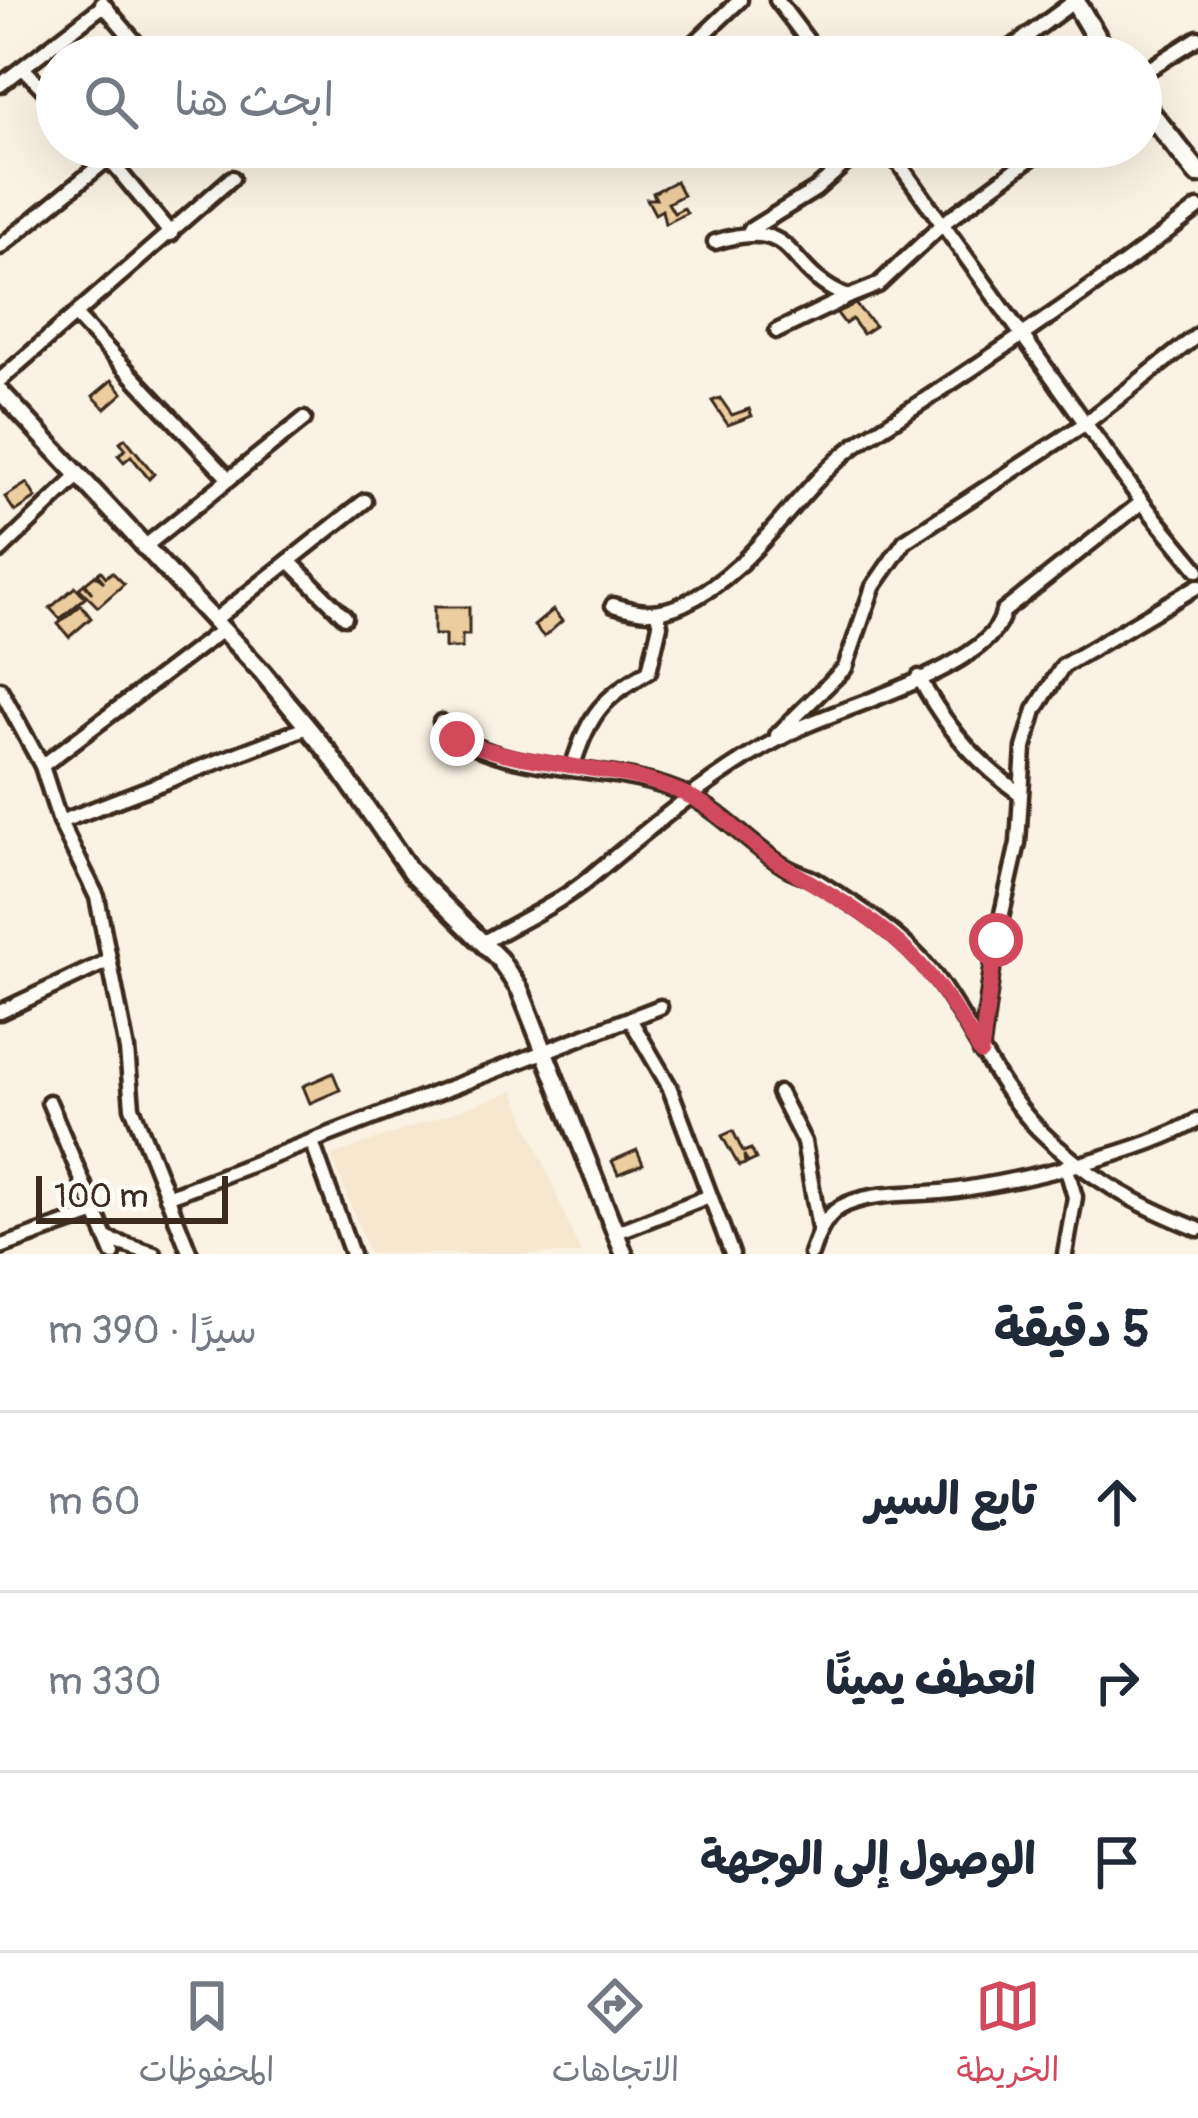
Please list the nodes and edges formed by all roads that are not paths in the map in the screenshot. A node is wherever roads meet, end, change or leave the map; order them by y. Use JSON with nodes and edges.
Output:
{"nodes":[{"id":1,"x":740,"y":0,"type":"edge"},
{"id":2,"x":777,"y":0,"type":"edge"},
{"id":3,"x":1075,"y":0,"type":"edge"},
{"id":4,"x":102,"y":2,"type":"edge"},
{"id":5,"x":61,"y":36,"type":"edge"},
{"id":6,"x":130,"y":36,"type":"edge"},
{"id":7,"x":702,"y":36,"type":"edge"},
{"id":8,"x":804,"y":36,"type":"edge"},
{"id":9,"x":1027,"y":36,"type":"edge"},
{"id":10,"x":1096,"y":36,"type":"edge"},
{"id":11,"x":1198,"y":38,"type":"edge"},
{"id":12,"x":36,"y":57,"type":"edge"},
{"id":13,"x":1162,"y":61,"type":"edge"},
{"id":14,"x":23,"y":68,"type":"junction"},
{"id":15,"x":36,"y":81,"type":"edge"},
{"id":16,"x":0,"y":85,"type":"edge"},
{"id":17,"x":1162,"y":128,"type":"edge"},
{"id":18,"x":97,"y":168,"type":"edge"},
{"id":19,"x":117,"y":168,"type":"edge"},
{"id":20,"x":840,"y":168,"type":"edge"},
{"id":21,"x":903,"y":168,"type":"edge"},
{"id":22,"x":1017,"y":168,"type":"edge"},
{"id":23,"x":1198,"y":172,"type":"edge"},
{"id":24,"x":232,"y":178,"type":"dead end"},
{"id":25,"x":1198,"y":208,"type":"edge"},
{"id":26,"x":944,"y":222,"type":"junction"},
{"id":27,"x":750,"y":230,"type":"junction"},
{"id":28,"x":170,"y":234,"type":"junction"},
{"id":29,"x":715,"y":242,"type":"dead end"},
{"id":30,"x":0,"y":247,"type":"edge"},
{"id":31,"x":848,"y":297,"type":"junction"},
{"id":32,"x":78,"y":317,"type":"junction"},
{"id":33,"x":777,"y":331,"type":"dead end"},
{"id":34,"x":1198,"y":335,"type":"edge"},
{"id":35,"x":1023,"y":336,"type":"junction"},
{"id":36,"x":0,"y":380,"type":"edge"},
{"id":37,"x":0,"y":391,"type":"edge"},
{"id":38,"x":304,"y":419,"type":"dead end"},
{"id":39,"x":1086,"y":423,"type":"junction"},
{"id":40,"x":77,"y":477,"type":"junction"},
{"id":41,"x":229,"y":479,"type":"junction"},
{"id":42,"x":365,"y":501,"type":"dead end"},
{"id":43,"x":1142,"y":502,"type":"junction"},
{"id":44,"x":143,"y":548,"type":"junction"},
{"id":45,"x":0,"y":551,"type":"edge"},
{"id":46,"x":289,"y":561,"type":"junction"},
{"id":47,"x":1198,"y":570,"type":"edge"},
{"id":48,"x":1198,"y":586,"type":"edge"},
{"id":49,"x":613,"y":605,"type":"dead end"},
{"id":50,"x":657,"y":613,"type":"junction"},
{"id":51,"x":345,"y":616,"type":"dead end"},
{"id":52,"x":217,"y":626,"type":"junction"},
{"id":53,"x":919,"y":677,"type":"junction"},
{"id":54,"x":0,"y":689,"type":"edge"},
{"id":55,"x":441,"y":722,"type":"dead end"},
{"id":56,"x":308,"y":727,"type":"junction"},
{"id":57,"x":758,"y":753,"type":"junction"},
{"id":58,"x":573,"y":765,"type":"junction"},
{"id":59,"x":42,"y":766,"type":"junction"},
{"id":60,"x":1019,"y":793,"type":"junction"},
{"id":61,"x":688,"y":795,"type":"junction"},
{"id":62,"x":60,"y":822,"type":"junction"},
{"id":63,"x":482,"y":943,"type":"junction"},
{"id":64,"x":106,"y":962,"type":"junction"},
{"id":65,"x":660,"y":1007,"type":"dead end"},
{"id":66,"x":0,"y":1012,"type":"edge"},
{"id":67,"x":630,"y":1019,"type":"junction"},
{"id":68,"x":544,"y":1053,"type":"junction"},
{"id":69,"x":981,"y":1053,"type":"junction"},
{"id":70,"x":779,"y":1093,"type":"dead end"},
{"id":71,"x":49,"y":1102,"type":"dead end"},
{"id":72,"x":1198,"y":1120,"type":"edge"},
{"id":73,"x":312,"y":1142,"type":"junction"},
{"id":74,"x":1071,"y":1165,"type":"junction"},
{"id":75,"x":167,"y":1197,"type":"junction"},
{"id":76,"x":707,"y":1197,"type":"junction"},
{"id":77,"x":96,"y":1213,"type":"junction"},
{"id":78,"x":819,"y":1228,"type":"junction"},
{"id":79,"x":1198,"y":1229,"type":"edge"},
{"id":80,"x":615,"y":1233,"type":"junction"},
{"id":81,"x":107,"y":1239,"type":"junction"},
{"id":82,"x":0,"y":1247,"type":"edge"},
{"id":83,"x":113,"y":1254,"type":"edge"},
{"id":84,"x":154,"y":1254,"type":"edge"},
{"id":85,"x":190,"y":1254,"type":"edge"},
{"id":86,"x":352,"y":1254,"type":"edge"},
{"id":87,"x":624,"y":1254,"type":"edge"},
{"id":88,"x":732,"y":1254,"type":"edge"},
{"id":89,"x":811,"y":1254,"type":"edge"},
{"id":90,"x":1065,"y":1254,"type":"edge"}],
"edges":[{"from":1,"to":7,"type":"street"},
{"from":2,"to":8,"type":"street"},
{"from":3,"to":9,"type":"street"},
{"from":3,"to":10,"type":"main road"},
{"from":4,"to":5,"type":"street"},
{"from":4,"to":6,"type":"street"},
{"from":11,"to":13,"type":"street"},
{"from":12,"to":14,"type":"street"},
{"from":14,"to":15,"type":"street"},
{"from":14,"to":16,"type":"street"},
{"from":17,"to":23,"type":"main road"},
{"from":18,"to":30,"type":"street"},
{"from":19,"to":28,"type":"street"},
{"from":20,"to":27,"type":"street"},
{"from":21,"to":26,"type":"street"},
{"from":22,"to":26,"type":"street"},
{"from":24,"to":28,"type":"street"},
{"from":25,"to":35,"type":"street"},
{"from":26,"to":31,"type":"street"},
{"from":26,"to":35,"type":"street"},
{"from":27,"to":29,"type":"street"},
{"from":27,"to":31,"type":"street"},
{"from":28,"to":32,"type":"street"},
{"from":31,"to":33,"type":"street"},
{"from":32,"to":36,"type":"street"},
{"from":32,"to":41,"type":"street"},
{"from":34,"to":39,"type":"street"},
{"from":35,"to":39,"type":"street"},
{"from":35,"to":50,"type":"street"},
{"from":37,"to":40,"type":"street"},
{"from":38,"to":41,"type":"street"},
{"from":39,"to":43,"type":"street"},
{"from":39,"to":57,"type":"street"},
{"from":40,"to":44,"type":"street"},
{"from":40,"to":45,"type":"street"},
{"from":41,"to":44,"type":"street"},
{"from":42,"to":46,"type":"street"},
{"from":43,"to":47,"type":"street"},
{"from":43,"to":53,"type":"street"},
{"from":44,"to":52,"type":"street"},
{"from":46,"to":51,"type":"street"},
{"from":46,"to":52,"type":"street"},
{"from":48,"to":60,"type":"street"},
{"from":49,"to":50,"type":"street"},
{"from":50,"to":58,"type":"street"},
{"from":52,"to":56,"type":"street"},
{"from":52,"to":59,"type":"street"},
{"from":53,"to":57,"type":"street"},
{"from":53,"to":60,"type":"street"},
{"from":54,"to":59,"type":"street"},
{"from":55,"to":58,"type":"street"},
{"from":56,"to":62,"type":"street"},
{"from":56,"to":63,"type":"street"},
{"from":57,"to":61,"type":"street"},
{"from":58,"to":61,"type":"street"},
{"from":59,"to":62,"type":"street"},
{"from":60,"to":69,"type":"street"},
{"from":61,"to":63,"type":"street"},
{"from":61,"to":69,"type":"street"},
{"from":62,"to":64,"type":"street"},
{"from":63,"to":68,"type":"street"},
{"from":64,"to":66,"type":"street"},
{"from":64,"to":75,"type":"street"},
{"from":65,"to":67,"type":"street"},
{"from":67,"to":68,"type":"street"},
{"from":67,"to":76,"type":"street"},
{"from":68,"to":73,"type":"street"},
{"from":68,"to":80,"type":"street"},
{"from":69,"to":74,"type":"street"},
{"from":70,"to":78,"type":"street"},
{"from":71,"to":77,"type":"street"},
{"from":72,"to":74,"type":"street"},
{"from":73,"to":75,"type":"street"},
{"from":73,"to":86,"type":"street"},
{"from":74,"to":78,"type":"street"},
{"from":74,"to":79,"type":"street"},
{"from":74,"to":90,"type":"street"},
{"from":75,"to":85,"type":"street"},
{"from":76,"to":80,"type":"street"},
{"from":76,"to":88,"type":"street"},
{"from":77,"to":81,"type":"street"},
{"from":77,"to":82,"type":"street"},
{"from":78,"to":89,"type":"street"},
{"from":80,"to":87,"type":"street"},
{"from":81,"to":83,"type":"street"},
{"from":81,"to":84,"type":"street"}]}
